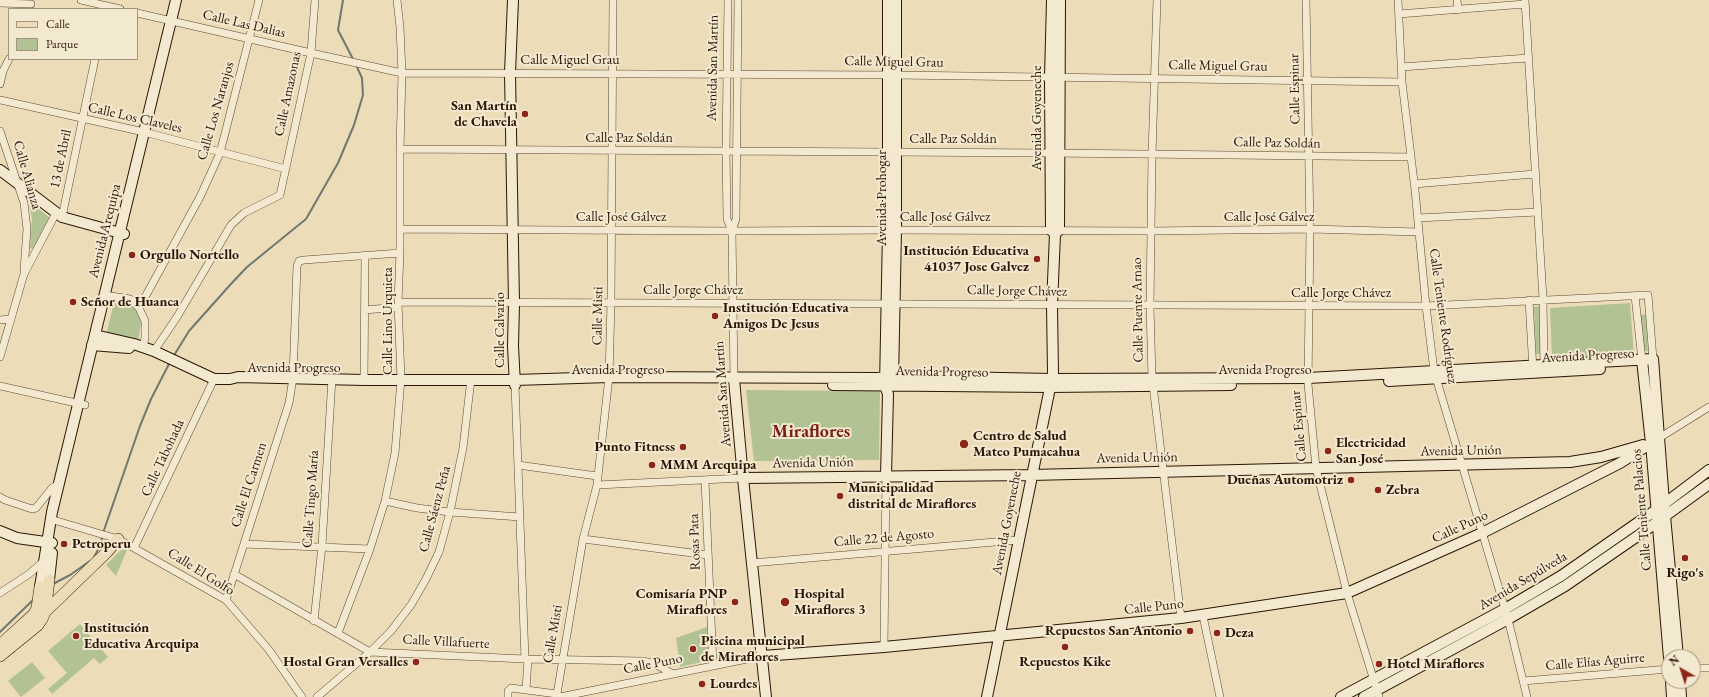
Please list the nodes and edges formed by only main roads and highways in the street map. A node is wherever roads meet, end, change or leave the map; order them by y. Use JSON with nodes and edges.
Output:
{"nodes":[{"id":1,"x":176,"y":0,"type":"edge"},
{"id":2,"x":183,"y":0,"type":"edge"},
{"id":3,"x":513,"y":0,"type":"edge"},
{"id":4,"x":888,"y":0,"type":"edge"},
{"id":5,"x":896,"y":0,"type":"edge"},
{"id":6,"x":1052,"y":0,"type":"edge"},
{"id":7,"x":1060,"y":0,"type":"edge"},
{"id":8,"x":174,"y":21,"type":"junction"},
{"id":9,"x":892,"y":75,"type":"junction"},
{"id":10,"x":1055,"y":153,"type":"junction"},
{"id":11,"x":0,"y":170,"type":"edge"},
{"id":12,"x":122,"y":234,"type":"junction"},
{"id":13,"x":97,"y":341,"type":"junction"},
{"id":14,"x":1653,"y":363,"type":"joint"},
{"id":15,"x":1643,"y":364,"type":"junction"},
{"id":16,"x":331,"y":380,"type":"junction"},
{"id":17,"x":401,"y":381,"type":"junction"},
{"id":18,"x":735,"y":381,"type":"junction"},
{"id":19,"x":515,"y":382,"type":"junction"},
{"id":20,"x":1051,"y":383,"type":"junction"},
{"id":21,"x":889,"y":384,"type":"junction"},
{"id":22,"x":82,"y":404,"type":"junction"},
{"id":23,"x":1655,"y":440,"type":"junction"},
{"id":24,"x":1709,"y":470,"type":"edge"},
{"id":25,"x":1031,"y":474,"type":"junction"},
{"id":26,"x":886,"y":476,"type":"junction"},
{"id":27,"x":743,"y":478,"type":"junction"},
{"id":28,"x":1709,"y":484,"type":"edge"},
{"id":29,"x":1660,"y":507,"type":"junction"},
{"id":30,"x":1661,"y":519,"type":"junction"},
{"id":31,"x":54,"y":520,"type":"junction"},
{"id":32,"x":0,"y":532,"type":"edge"},
{"id":33,"x":113,"y":538,"type":"road end"},
{"id":34,"x":50,"y":542,"type":"junction"},
{"id":35,"x":44,"y":590,"type":"junction"},
{"id":36,"x":45,"y":612,"type":"junction"},
{"id":37,"x":999,"y":636,"type":"junction"},
{"id":38,"x":1459,"y":640,"type":"junction"},
{"id":39,"x":0,"y":645,"type":"edge"},
{"id":40,"x":1668,"y":649,"type":"edge"},
{"id":41,"x":1677,"y":649,"type":"edge"},
{"id":42,"x":0,"y":656,"type":"edge"},
{"id":43,"x":762,"y":656,"type":"junction"},
{"id":44,"x":1377,"y":689,"type":"edge"},
{"id":45,"x":766,"y":697,"type":"edge"},
{"id":46,"x":987,"y":697,"type":"edge"},
{"id":47,"x":1341,"y":697,"type":"edge"},
{"id":48,"x":1364,"y":697,"type":"edge"}],
"edges":[{"from":1,"to":8,"type":"main road","name":"Avenida Arequipa"},
{"from":2,"to":8,"type":"main road","name":"Avenida Arequipa"},
{"from":3,"to":19,"type":"main road","name":"Calle Calvario"},
{"from":4,"to":9,"type":"main road","name":"Avenida Prohogar"},
{"from":5,"to":9,"type":"main road","name":"Avenida Prohogar"},
{"from":6,"to":10,"type":"main road","name":"Avenida Goyeneche"},
{"from":7,"to":10,"type":"main road","name":"Avenida Goyeneche"},
{"from":8,"to":12,"type":"main road","name":"Avenida Arequipa"},
{"from":9,"to":21,"type":"main road","name":"Avenida Prohogar"},
{"from":10,"to":20,"type":"main road","name":"Avenida Goyeneche"},
{"from":11,"to":12,"type":"main road"},
{"from":12,"to":13,"type":"main road","name":"Avenida Arequipa"},
{"from":13,"to":16,"type":"main road","name":"Avenida Progreso"},
{"from":13,"to":22,"type":"main road","name":"Avenida Arequipa"},
{"from":14,"to":15,"type":"main road","name":"Avenida Progreso"},
{"from":14,"to":23,"type":"main road","name":"Calle Teniente Palacios"},
{"from":15,"to":20,"type":"main road","name":"Avenida Progreso"},
{"from":15,"to":23,"type":"main road","name":"Calle Teniente Palacios"},
{"from":16,"to":17,"type":"main road","name":"Avenida Progreso"},
{"from":16,"to":17,"type":"main road","name":"Avenida Progreso"},
{"from":17,"to":19,"type":"main road","name":"Avenida Progreso"},
{"from":18,"to":19,"type":"main road","name":"Avenida Progreso"},
{"from":18,"to":21,"type":"main road","name":"Avenida Progreso"},
{"from":18,"to":27,"type":"main road","name":"Avenida San Martín"},
{"from":20,"to":21,"type":"main road","name":"Avenida Progreso"},
{"from":20,"to":25,"type":"main road","name":"Avenida Goyeneche"},
{"from":21,"to":26,"type":"main road","name":"Avenida Prohogar"},
{"from":22,"to":31,"type":"main road","name":"Avenida Arequipa"},
{"from":22,"to":31,"type":"main road","name":"Avenida Arequipa"},
{"from":23,"to":25,"type":"main road","name":"Avenida Unión"},
{"from":23,"to":29,"type":"main road","name":"Calle Teniente Palacios"},
{"from":23,"to":37,"type":"main road","name":"Calle Puno"},
{"from":24,"to":29,"type":"main road","name":"Avenida Sepúlveda"},
{"from":25,"to":26,"type":"main road","name":"Avenida Unión"},
{"from":25,"to":37,"type":"main road","name":"Avenida Goyeneche"},
{"from":26,"to":27,"type":"main road","name":"Avenida Unión"},
{"from":27,"to":43,"type":"main road","name":"Avenida San Martín"},
{"from":28,"to":30,"type":"main road","name":"Avenida Sepúlveda"},
{"from":29,"to":30,"type":"main road","name":"Calle Teniente Palacios"},
{"from":29,"to":38,"type":"main road","name":"Avenida Sepúlveda"},
{"from":30,"to":38,"type":"main road","name":"Avenida Sepúlveda"},
{"from":30,"to":40,"type":"main road","name":"Calle Teniente Palacios"},
{"from":30,"to":41,"type":"main road","name":"Calle Teniente Palacios"},
{"from":31,"to":34,"type":"main road","name":"Avenida Arequipa"},
{"from":32,"to":34,"type":"main road"},
{"from":33,"to":36,"type":"main road"},
{"from":34,"to":35,"type":"main road","name":"Avenida Arequipa"},
{"from":34,"to":35,"type":"main road","name":"Avenida Arequipa"},
{"from":35,"to":36,"type":"main road"},
{"from":35,"to":39,"type":"main road"},
{"from":36,"to":42,"type":"main road"},
{"from":37,"to":43,"type":"main road","name":"Calle Puno"},
{"from":37,"to":46,"type":"main road","name":"Avenida Goyeneche"},
{"from":38,"to":44,"type":"main road","name":"Avenida Sepúlveda"},
{"from":43,"to":45,"type":"main road","name":"Avenida San Martín"},
{"from":44,"to":47,"type":"main road","name":"Avenida Sepúlveda"},
{"from":44,"to":48,"type":"main road","name":"Avenida Sepúlveda"}]}
